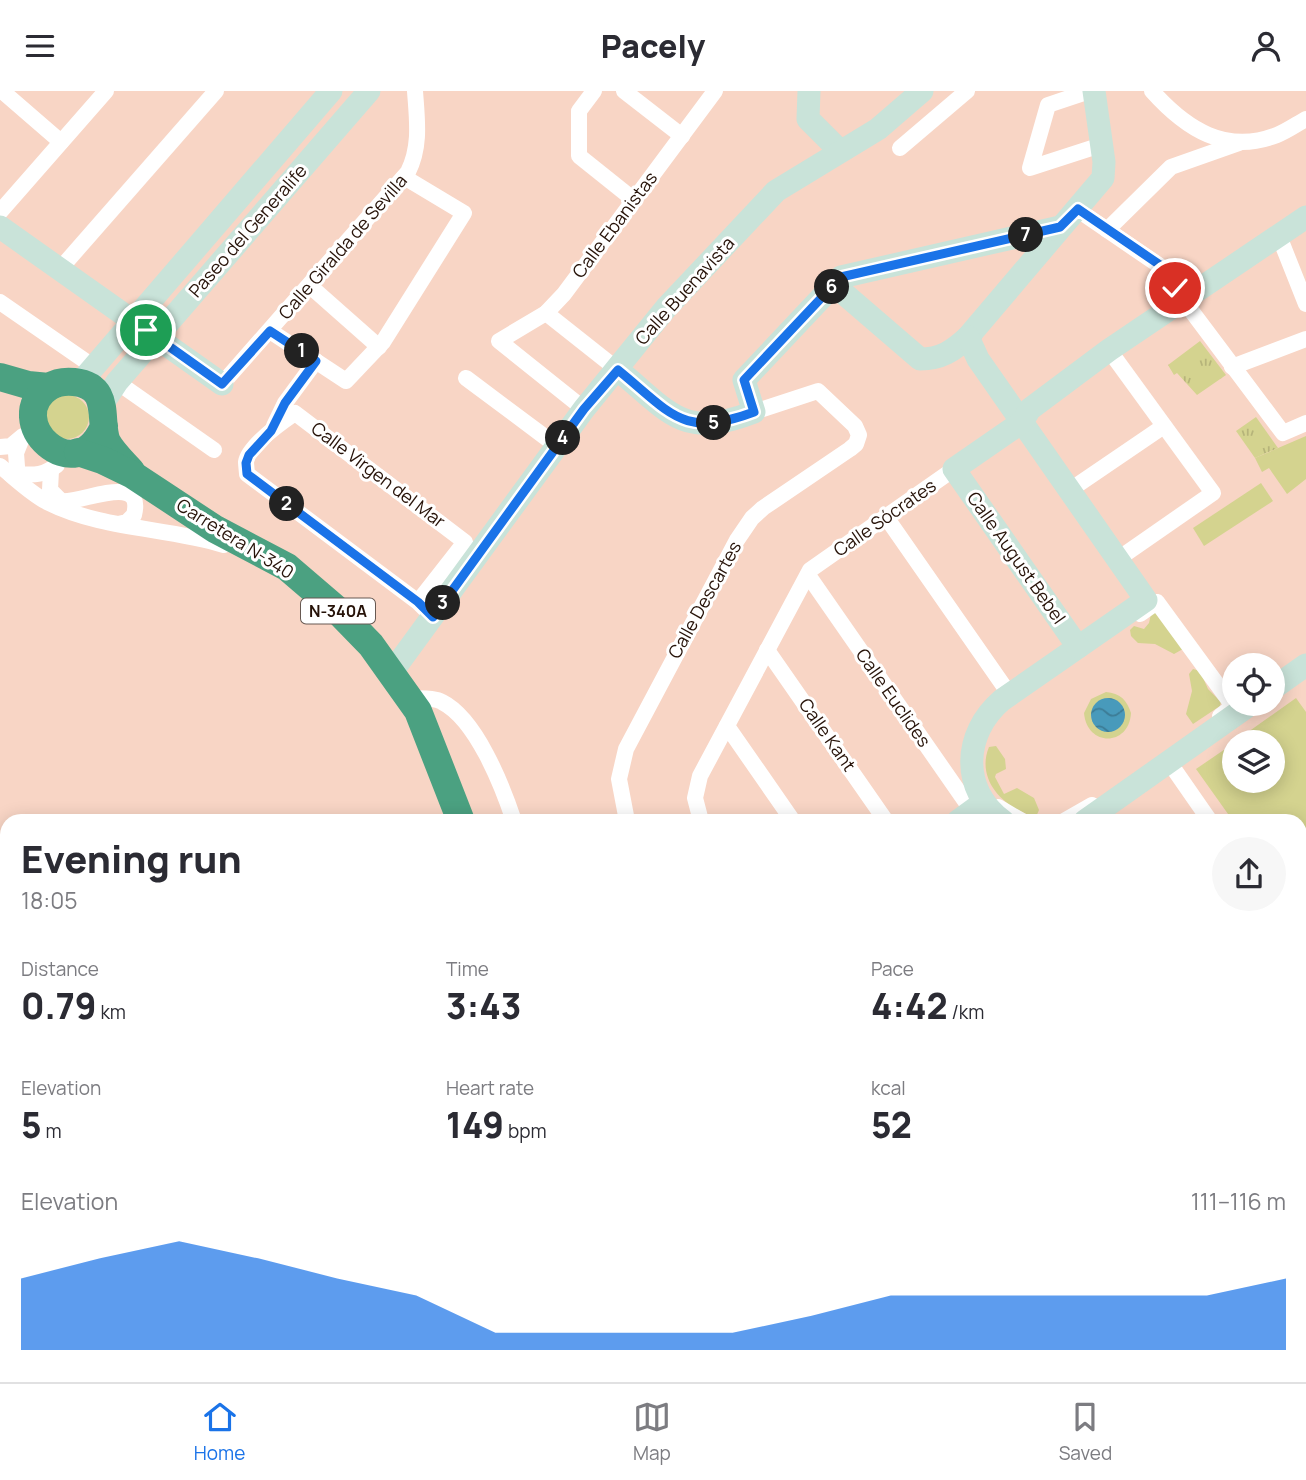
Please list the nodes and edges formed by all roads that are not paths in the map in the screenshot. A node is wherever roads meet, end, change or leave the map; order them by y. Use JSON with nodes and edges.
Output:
{"nodes":[{"id":1,"x":2,"y":91,"type":"edge"},
{"id":2,"x":106,"y":91,"type":"edge"},
{"id":3,"x":216,"y":91,"type":"edge"},
{"id":4,"x":331,"y":91,"type":"edge"},
{"id":5,"x":369,"y":91,"type":"edge"},
{"id":6,"x":415,"y":91,"type":"edge"},
{"id":7,"x":594,"y":91,"type":"edge"},
{"id":8,"x":624,"y":91,"type":"edge"},
{"id":9,"x":715,"y":91,"type":"edge"},
{"id":10,"x":809,"y":91,"type":"edge"},
{"id":11,"x":818,"y":91,"type":"edge"},
{"id":12,"x":921,"y":91,"type":"edge"},
{"id":13,"x":967,"y":91,"type":"edge"},
{"id":14,"x":1092,"y":91,"type":"edge"},
{"id":15,"x":1152,"y":91,"type":"edge"},
{"id":16,"x":808,"y":119,"type":"junction"},
{"id":17,"x":1306,"y":119,"type":"edge"},
{"id":18,"x":682,"y":136,"type":"junction"},
{"id":19,"x":61,"y":142,"type":"junction"},
{"id":20,"x":1239,"y":143,"type":"junction"},
{"id":21,"x":1101,"y":145,"type":"junction"},
{"id":22,"x":901,"y":148,"type":"dead end"},
{"id":23,"x":840,"y":151,"type":"junction"},
{"id":24,"x":404,"y":177,"type":"junction"},
{"id":25,"x":634,"y":200,"type":"junction"},
{"id":26,"x":1078,"y":209,"type":"junction"},
{"id":27,"x":0,"y":212,"type":"edge"},
{"id":28,"x":1306,"y":217,"type":"edge"},
{"id":29,"x":0,"y":227,"type":"edge"},
{"id":30,"x":1060,"y":227,"type":"junction"},
{"id":31,"x":1107,"y":230,"type":"junction"},
{"id":32,"x":1279,"y":236,"type":"junction"},
{"id":33,"x":60,"y":269,"type":"junction"},
{"id":34,"x":834,"y":285,"type":"junction"},
{"id":35,"x":310,"y":286,"type":"junction"},
{"id":36,"x":1184,"y":301,"type":"junction"},
{"id":37,"x":0,"y":302,"type":"edge"},
{"id":38,"x":1306,"y":304,"type":"edge"},
{"id":39,"x":546,"y":313,"type":"junction"},
{"id":40,"x":133,"y":321,"type":"junction"},
{"id":41,"x":270,"y":331,"type":"junction"},
{"id":42,"x":156,"y":337,"type":"junction"},
{"id":43,"x":968,"y":337,"type":"junction"},
{"id":44,"x":1306,"y":339,"type":"edge"},
{"id":45,"x":379,"y":347,"type":"junction"},
{"id":46,"x":1109,"y":349,"type":"junction"},
{"id":47,"x":316,"y":361,"type":"junction"},
{"id":48,"x":1232,"y":367,"type":"junction"},
{"id":49,"x":618,"y":370,"type":"junction"},
{"id":50,"x":87,"y":375,"type":"junction"},
{"id":51,"x":0,"y":377,"type":"edge"},
{"id":52,"x":466,"y":378,"type":"dead end"},
{"id":53,"x":222,"y":384,"type":"joint"},
{"id":54,"x":0,"y":387,"type":"edge"},
{"id":55,"x":49,"y":387,"type":"junction"},
{"id":56,"x":108,"y":404,"type":"junction"},
{"id":57,"x":584,"y":409,"type":"junction"},
{"id":58,"x":754,"y":412,"type":"junction"},
{"id":59,"x":1022,"y":422,"type":"junction"},
{"id":60,"x":1306,"y":423,"type":"edge"},
{"id":61,"x":1164,"y":426,"type":"junction"},
{"id":62,"x":29,"y":427,"type":"junction"},
{"id":63,"x":271,"y":431,"type":"junction"},
{"id":64,"x":557,"y":446,"type":"junction"},
{"id":65,"x":0,"y":447,"type":"edge"},
{"id":66,"x":214,"y":450,"type":"dead end"},
{"id":67,"x":66,"y":459,"type":"junction"},
{"id":68,"x":954,"y":469,"type":"junction"},
{"id":69,"x":12,"y":473,"type":"edge"},
{"id":70,"x":134,"y":475,"type":"junction"},
{"id":71,"x":1070,"y":490,"type":"junction"},
{"id":72,"x":886,"y":517,"type":"junction"},
{"id":73,"x":118,"y":524,"type":"junction"},
{"id":74,"x":266,"y":557,"type":"junction"},
{"id":75,"x":1118,"y":559,"type":"junction"},
{"id":76,"x":807,"y":575,"type":"junction"},
{"id":77,"x":425,"y":609,"type":"junction"},
{"id":78,"x":1078,"y":647,"type":"junction"},
{"id":79,"x":767,"y":650,"type":"junction"},
{"id":80,"x":1306,"y":665,"type":"edge"},
{"id":81,"x":392,"y":672,"type":"junction"},
{"id":82,"x":1285,"y":680,"type":"edge"},
{"id":83,"x":1010,"y":695,"type":"junction"},
{"id":84,"x":409,"y":698,"type":"junction"},
{"id":85,"x":1234,"y":716,"type":"edge"},
{"id":86,"x":727,"y":726,"type":"junction"},
{"id":87,"x":972,"y":751,"type":"junction"},
{"id":88,"x":933,"y":755,"type":"junction"},
{"id":89,"x":1169,"y":762,"type":"junction"},
{"id":90,"x":458,"y":814,"type":"edge"},
{"id":91,"x":512,"y":814,"type":"edge"},
{"id":92,"x":626,"y":814,"type":"edge"},
{"id":93,"x":699,"y":814,"type":"edge"},
{"id":94,"x":788,"y":814,"type":"edge"},
{"id":95,"x":881,"y":814,"type":"edge"},
{"id":96,"x":973,"y":814,"type":"edge"},
{"id":97,"x":1009,"y":814,"type":"edge"},
{"id":98,"x":1079,"y":814,"type":"edge"},
{"id":99,"x":1095,"y":814,"type":"edge"},
{"id":100,"x":1205,"y":814,"type":"edge"}],
"edges":[{"from":1,"to":19,"type":"street"},
{"from":2,"to":19,"type":"street"},
{"from":3,"to":33,"type":"street"},
{"from":4,"to":40,"type":"street","name":"Paseo del Generalife"},
{"from":5,"to":42,"type":"street","name":"Paseo del Generalife"},
{"from":6,"to":24,"type":"street","name":"Calle Giralda de Sevilla"},
{"from":7,"to":25,"type":"street"},
{"from":8,"to":18,"type":"street"},
{"from":9,"to":18,"type":"street","name":"Calle Ebanistas"},
{"from":10,"to":16,"type":"street"},
{"from":11,"to":16,"type":"street"},
{"from":12,"to":23,"type":"street","name":"Calle Buenavista"},
{"from":13,"to":22,"type":"street"},
{"from":14,"to":21,"type":"street"},
{"from":14,"to":21,"type":"street"},
{"from":15,"to":20,"type":"street"},
{"from":16,"to":23,"type":"street"},
{"from":17,"to":20,"type":"street"},
{"from":18,"to":25,"type":"street","name":"Calle Ebanistas"},
{"from":19,"to":27,"type":"street"},
{"from":20,"to":31,"type":"street"},
{"from":21,"to":26,"type":"street"},
{"from":23,"to":49,"type":"street","name":"Calle Buenavista"},
{"from":24,"to":35,"type":"street","name":"Calle Giralda de Sevilla"},
{"from":24,"to":45,"type":"street"},
{"from":25,"to":39,"type":"street","name":"Calle Ebanistas"},
{"from":26,"to":30,"type":"street"},
{"from":26,"to":31,"type":"street"},
{"from":28,"to":32,"type":"street","name":"Calle Sócrates"},
{"from":29,"to":33,"type":"street"},
{"from":30,"to":34,"type":"street"},
{"from":30,"to":43,"type":"street"},
{"from":31,"to":36,"type":"street"},
{"from":32,"to":36,"type":"street","name":"Calle Sócrates"},
{"from":32,"to":38,"type":"street"},
{"from":33,"to":40,"type":"street"},
{"from":34,"to":43,"type":"street"},
{"from":34,"to":58,"type":"street"},
{"from":35,"to":41,"type":"street","name":"Calle Giralda de Sevilla"},
{"from":35,"to":45,"type":"street"},
{"from":36,"to":46,"type":"street","name":"Calle Sócrates"},
{"from":36,"to":48,"type":"street"},
{"from":37,"to":50,"type":"street"},
{"from":39,"to":49,"type":"street"},
{"from":39,"to":57,"type":"street","name":"Calle Ebanistas"},
{"from":40,"to":42,"type":"street"},
{"from":40,"to":50,"type":"street","name":"Paseo del Generalife"},
{"from":41,"to":47,"type":"street"},
{"from":41,"to":53,"type":"street","name":"Calle Giralda de Sevilla"},
{"from":42,"to":53,"type":"street"},
{"from":42,"to":56,"type":"street","name":"Paseo del Generalife"},
{"from":43,"to":59,"type":"street"},
{"from":44,"to":48,"type":"street"},
{"from":45,"to":47,"type":"street"},
{"from":46,"to":59,"type":"street","name":"Calle Sócrates"},
{"from":46,"to":61,"type":"street"},
{"from":47,"to":63,"type":"street"},
{"from":48,"to":60,"type":"street"},
{"from":49,"to":57,"type":"street","name":"Calle Buenavista"},
{"from":49,"to":58,"type":"street"},
{"from":50,"to":55,"type":"highway"},
{"from":50,"to":56,"type":"highway","number":"N-340A"},
{"from":51,"to":55,"type":"highway"},
{"from":52,"to":64,"type":"street"},
{"from":54,"to":62,"type":"highway","number":"N-340A"},
{"from":55,"to":62,"type":"highway"},
{"from":56,"to":66,"type":"street"},
{"from":56,"to":67,"type":"highway"},
{"from":56,"to":70,"type":"highway","number":"N-340A"},
{"from":57,"to":64,"type":"street","name":"Calle Buenavista"},
{"from":58,"to":92,"type":"street","name":"Calle Descartes"},
{"from":59,"to":68,"type":"street","name":"Calle Sócrates"},
{"from":59,"to":71,"type":"street"},
{"from":61,"to":71,"type":"street"},
{"from":61,"to":75,"type":"street"},
{"from":62,"to":65,"type":"street"},
{"from":62,"to":67,"type":"highway","number":"N-340A"},
{"from":62,"to":69,"type":"street"},
{"from":63,"to":77,"type":"street","name":"Calle Virgen del Mar"},
{"from":63,"to":77,"type":"street","name":"Calle Virgen del Mar"},
{"from":64,"to":77,"type":"street","name":"Calle Buenavista"},
{"from":67,"to":69,"type":"street"},
{"from":67,"to":70,"type":"highway","number":"N-340A"},
{"from":67,"to":73,"type":"street"},
{"from":68,"to":72,"type":"street","name":"Calle Sócrates"},
{"from":68,"to":78,"type":"street","name":"Calle August Bebel"},
{"from":69,"to":73,"type":"street"},
{"from":70,"to":74,"type":"highway","name":"Carretera N-340","number":"N-340A"},
{"from":71,"to":75,"type":"street"},
{"from":72,"to":76,"type":"street","name":"Calle Sócrates"},
{"from":72,"to":83,"type":"street"},
{"from":73,"to":74,"type":"street"},
{"from":74,"to":81,"type":"highway","name":"Carretera N-340","number":"N-340A"},
{"from":75,"to":78,"type":"street"},
{"from":76,"to":79,"type":"street","name":"Calle Sócrates"},
{"from":76,"to":88,"type":"street","name":"Calle Euclides"},
{"from":77,"to":81,"type":"street","name":"Calle Buenavista"},
{"from":78,"to":83,"type":"street"},
{"from":79,"to":86,"type":"street","name":"Calle Sócrates"},
{"from":79,"to":95,"type":"street","name":"Calle Kant"},
{"from":80,"to":82,"type":"street"},
{"from":81,"to":84,"type":"highway","name":"Carretera N-340","number":"N-340A"},
{"from":83,"to":87,"type":"street"},
{"from":84,"to":90,"type":"highway","name":"Carretera N-340","number":"N-340A"},
{"from":84,"to":91,"type":"street"},
{"from":85,"to":89,"type":"street"},
{"from":86,"to":93,"type":"street","name":"Calle Sócrates"},
{"from":86,"to":94,"type":"street"},
{"from":87,"to":88,"type":"street"},
{"from":87,"to":96,"type":"street"},
{"from":88,"to":96,"type":"street","name":"Calle Euclides"},
{"from":89,"to":99,"type":"street"},
{"from":89,"to":100,"type":"street"},
{"from":97,"to":98,"type":"street"}]}
